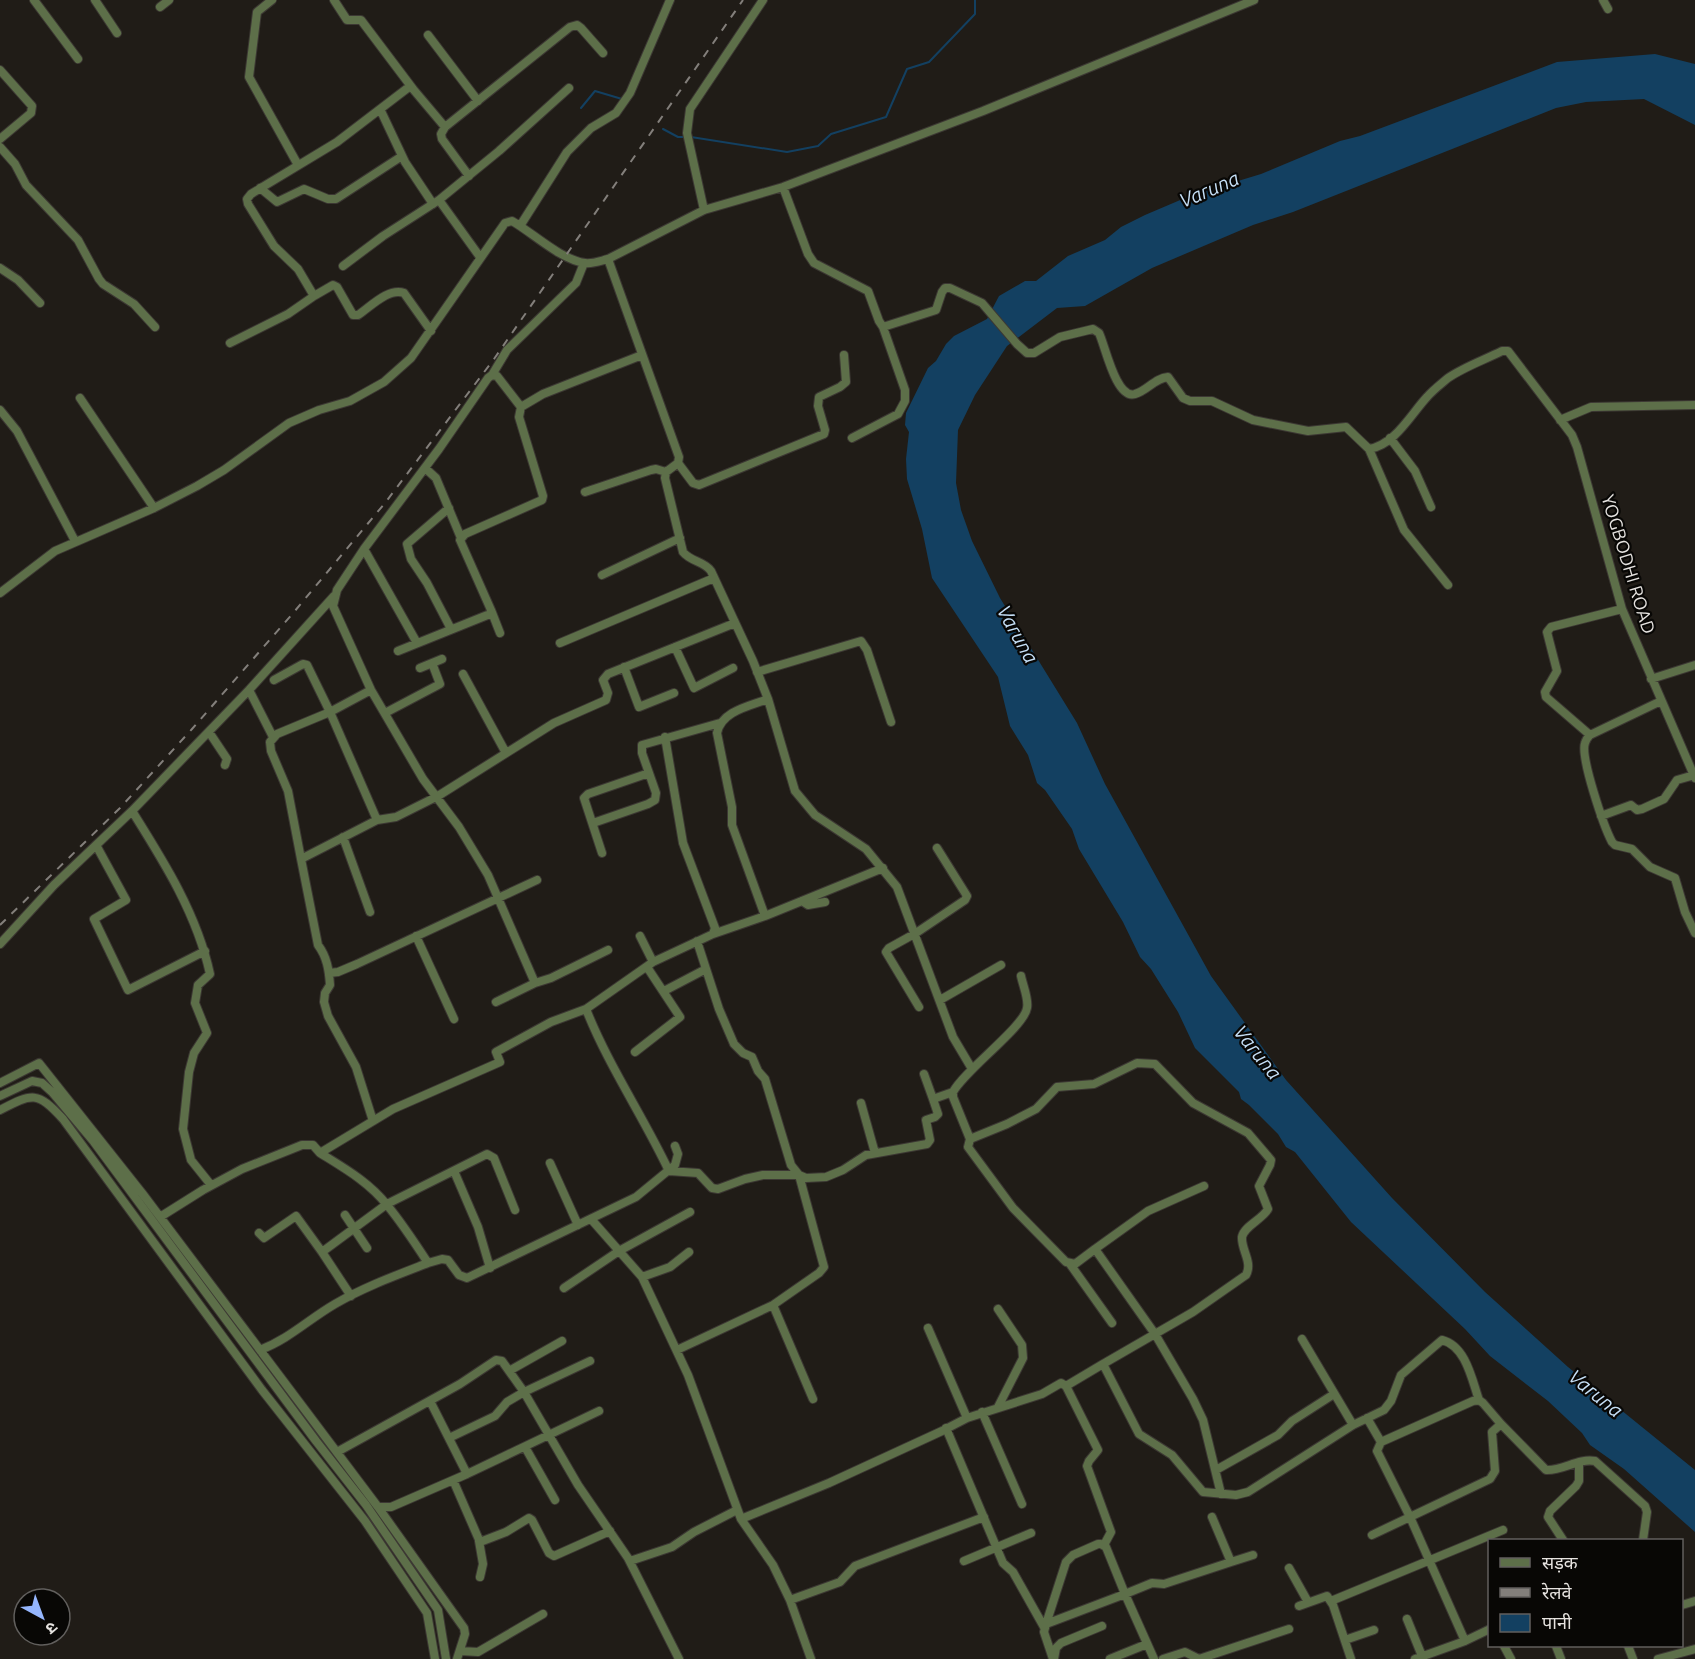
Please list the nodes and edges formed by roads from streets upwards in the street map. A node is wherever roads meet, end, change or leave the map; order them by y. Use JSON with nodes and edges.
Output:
{"nodes":[{"id":1,"x":33,"y":0,"type":"edge"},
{"id":2,"x":95,"y":0,"type":"edge"},
{"id":3,"x":169,"y":0,"type":"edge"},
{"id":4,"x":272,"y":0,"type":"edge"},
{"id":5,"x":334,"y":0,"type":"edge"},
{"id":6,"x":670,"y":0,"type":"edge"},
{"id":7,"x":763,"y":0,"type":"edge"},
{"id":8,"x":1254,"y":0,"type":"edge"},
{"id":9,"x":1603,"y":0,"type":"edge"},
{"id":10,"x":160,"y":7,"type":"dead end"},
{"id":11,"x":1608,"y":9,"type":"dead end"},
{"id":12,"x":117,"y":33,"type":"dead end"},
{"id":13,"x":428,"y":35,"type":"dead end"},
{"id":14,"x":603,"y":53,"type":"dead end"},
{"id":15,"x":78,"y":59,"type":"dead end"},
{"id":16,"x":0,"y":70,"type":"edge"},
{"id":17,"x":569,"y":88,"type":"dead end"},
{"id":18,"x":413,"y":89,"type":"junction"},
{"id":19,"x":478,"y":101,"type":"junction"},
{"id":20,"x":380,"y":109,"type":"junction"},
{"id":21,"x":445,"y":128,"type":"junction"},
{"id":22,"x":0,"y":139,"type":"edge"},
{"id":23,"x":0,"y":147,"type":"edge"},
{"id":24,"x":402,"y":156,"type":"junction"},
{"id":25,"x":298,"y":165,"type":"junction"},
{"id":26,"x":469,"y":176,"type":"junction"},
{"id":27,"x":783,"y":187,"type":"junction"},
{"id":28,"x":260,"y":188,"type":"junction"},
{"id":29,"x":436,"y":202,"type":"junction"},
{"id":30,"x":704,"y":210,"type":"junction"},
{"id":31,"x":520,"y":226,"type":"junction"},
{"id":32,"x":480,"y":257,"type":"junction"},
{"id":33,"x":608,"y":259,"type":"junction"},
{"id":34,"x":584,"y":263,"type":"junction"},
{"id":35,"x":343,"y":266,"type":"dead end"},
{"id":36,"x":0,"y":268,"type":"edge"},
{"id":37,"x":314,"y":296,"type":"junction"},
{"id":38,"x":40,"y":303,"type":"dead end"},
{"id":39,"x":155,"y":327,"type":"dead end"},
{"id":40,"x":884,"y":327,"type":"junction"},
{"id":41,"x":431,"y":332,"type":"junction"},
{"id":42,"x":230,"y":343,"type":"dead end"},
{"id":43,"x":642,"y":355,"type":"junction"},
{"id":44,"x":844,"y":355,"type":"dead end"},
{"id":45,"x":492,"y":375,"type":"junction"},
{"id":46,"x":80,"y":398,"type":"dead end"},
{"id":47,"x":1695,"y":405,"type":"edge"},
{"id":48,"x":521,"y":407,"type":"junction"},
{"id":49,"x":0,"y":410,"type":"edge"},
{"id":50,"x":1560,"y":420,"type":"junction"},
{"id":51,"x":852,"y":438,"type":"dead end"},
{"id":52,"x":1390,"y":438,"type":"junction"},
{"id":53,"x":1370,"y":449,"type":"junction"},
{"id":54,"x":678,"y":463,"type":"junction"},
{"id":55,"x":425,"y":468,"type":"junction"},
{"id":56,"x":666,"y":472,"type":"junction"},
{"id":57,"x":585,"y":492,"type":"dead end"},
{"id":58,"x":1431,"y":507,"type":"dead end"},
{"id":59,"x":154,"y":508,"type":"junction"},
{"id":60,"x":448,"y":508,"type":"junction"},
{"id":61,"x":461,"y":538,"type":"junction"},
{"id":62,"x":680,"y":538,"type":"junction"},
{"id":63,"x":75,"y":541,"type":"junction"},
{"id":64,"x":364,"y":549,"type":"junction"},
{"id":65,"x":602,"y":575,"type":"dead end"},
{"id":66,"x":714,"y":578,"type":"junction"},
{"id":67,"x":1448,"y":585,"type":"dead end"},
{"id":68,"x":0,"y":593,"type":"edge"},
{"id":69,"x":334,"y":596,"type":"junction"},
{"id":70,"x":1622,"y":609,"type":"junction"},
{"id":71,"x":491,"y":610,"type":"junction"},
{"id":72,"x":735,"y":622,"type":"junction"},
{"id":73,"x":451,"y":629,"type":"junction"},
{"id":74,"x":500,"y":633,"type":"dead end"},
{"id":75,"x":417,"y":643,"type":"junction"},
{"id":76,"x":560,"y":643,"type":"dead end"},
{"id":77,"x":675,"y":647,"type":"junction"},
{"id":78,"x":398,"y":651,"type":"dead end"},
{"id":79,"x":442,"y":659,"type":"dead end"},
{"id":80,"x":432,"y":663,"type":"junction"},
{"id":81,"x":1695,"y":665,"type":"edge"},
{"id":82,"x":624,"y":667,"type":"junction"},
{"id":83,"x":420,"y":668,"type":"dead end"},
{"id":84,"x":733,"y":668,"type":"dead end"},
{"id":85,"x":757,"y":672,"type":"junction"},
{"id":86,"x":464,"y":674,"type":"dead end"},
{"id":87,"x":1651,"y":679,"type":"junction"},
{"id":88,"x":274,"y":680,"type":"dead end"},
{"id":89,"x":249,"y":690,"type":"junction"},
{"id":90,"x":372,"y":690,"type":"junction"},
{"id":91,"x":674,"y":693,"type":"dead end"},
{"id":92,"x":768,"y":699,"type":"junction"},
{"id":93,"x":1661,"y":701,"type":"junction"},
{"id":94,"x":330,"y":712,"type":"junction"},
{"id":95,"x":385,"y":714,"type":"junction"},
{"id":96,"x":891,"y":722,"type":"dead end"},
{"id":97,"x":720,"y":723,"type":"junction"},
{"id":98,"x":208,"y":732,"type":"junction"},
{"id":99,"x":1590,"y":735,"type":"junction"},
{"id":100,"x":273,"y":737,"type":"junction"},
{"id":101,"x":665,"y":737,"type":"junction"},
{"id":102,"x":506,"y":753,"type":"junction"},
{"id":103,"x":225,"y":765,"type":"dead end"},
{"id":104,"x":649,"y":773,"type":"junction"},
{"id":105,"x":1694,"y":776,"type":"edge"},
{"id":106,"x":438,"y":796,"type":"junction"},
{"id":107,"x":132,"y":811,"type":"junction"},
{"id":108,"x":1601,"y":816,"type":"junction"},
{"id":109,"x":377,"y":820,"type":"junction"},
{"id":110,"x":593,"y":823,"type":"junction"},
{"id":111,"x":343,"y":837,"type":"junction"},
{"id":112,"x":96,"y":845,"type":"junction"},
{"id":113,"x":937,"y":848,"type":"dead end"},
{"id":114,"x":602,"y":853,"type":"dead end"},
{"id":115,"x":301,"y":859,"type":"junction"},
{"id":116,"x":883,"y":868,"type":"junction"},
{"id":117,"x":537,"y":880,"type":"dead end"},
{"id":118,"x":498,"y":899,"type":"junction"},
{"id":119,"x":802,"y":901,"type":"junction"},
{"id":120,"x":825,"y":902,"type":"dead end"},
{"id":121,"x":370,"y":912,"type":"dead end"},
{"id":122,"x":765,"y":916,"type":"junction"},
{"id":123,"x":916,"y":933,"type":"junction"},
{"id":124,"x":1695,"y":933,"type":"edge"},
{"id":125,"x":713,"y":934,"type":"junction"},
{"id":126,"x":416,"y":936,"type":"junction"},
{"id":127,"x":640,"y":936,"type":"dead end"},
{"id":128,"x":697,"y":941,"type":"junction"},
{"id":129,"x":0,"y":944,"type":"edge"},
{"id":130,"x":608,"y":950,"type":"dead end"},
{"id":131,"x":205,"y":951,"type":"junction"},
{"id":132,"x":650,"y":964,"type":"junction"},
{"id":133,"x":1001,"y":965,"type":"dead end"},
{"id":134,"x":706,"y":969,"type":"junction"},
{"id":135,"x":329,"y":973,"type":"junction"},
{"id":136,"x":1021,"y":976,"type":"dead end"},
{"id":137,"x":535,"y":983,"type":"junction"},
{"id":138,"x":664,"y":991,"type":"junction"},
{"id":139,"x":940,"y":1000,"type":"junction"},
{"id":140,"x":496,"y":1002,"type":"dead end"},
{"id":141,"x":919,"y":1007,"type":"dead end"},
{"id":142,"x":586,"y":1009,"type":"junction"},
{"id":143,"x":454,"y":1019,"type":"dead end"},
{"id":144,"x":635,"y":1052,"type":"dead end"},
{"id":145,"x":972,"y":1069,"type":"junction"},
{"id":146,"x":924,"y":1074,"type":"dead end"},
{"id":147,"x":0,"y":1083,"type":"edge"},
{"id":148,"x":953,"y":1092,"type":"junction"},
{"id":149,"x":0,"y":1096,"type":"edge"},
{"id":150,"x":933,"y":1100,"type":"junction"},
{"id":151,"x":861,"y":1103,"type":"dead end"},
{"id":152,"x":0,"y":1110,"type":"edge"},
{"id":153,"x":373,"y":1121,"type":"junction"},
{"id":154,"x":970,"y":1139,"type":"junction"},
{"id":155,"x":675,"y":1146,"type":"dead end"},
{"id":156,"x":320,"y":1153,"type":"junction"},
{"id":157,"x":875,"y":1153,"type":"junction"},
{"id":158,"x":550,"y":1163,"type":"dead end"},
{"id":159,"x":454,"y":1171,"type":"junction"},
{"id":160,"x":669,"y":1171,"type":"junction"},
{"id":161,"x":799,"y":1175,"type":"junction"},
{"id":162,"x":211,"y":1185,"type":"junction"},
{"id":163,"x":1204,"y":1186,"type":"dead end"},
{"id":164,"x":387,"y":1204,"type":"junction"},
{"id":165,"x":514,"y":1210,"type":"dead end"},
{"id":166,"x":690,"y":1212,"type":"dead end"},
{"id":167,"x":345,"y":1215,"type":"dead end"},
{"id":168,"x":160,"y":1217,"type":"junction"},
{"id":169,"x":591,"y":1218,"type":"junction"},
{"id":170,"x":578,"y":1225,"type":"junction"},
{"id":171,"x":353,"y":1228,"type":"junction"},
{"id":172,"x":258,"y":1233,"type":"dead end"},
{"id":173,"x":367,"y":1248,"type":"dead end"},
{"id":174,"x":1095,"y":1249,"type":"junction"},
{"id":175,"x":619,"y":1251,"type":"junction"},
{"id":176,"x":322,"y":1252,"type":"junction"},
{"id":177,"x":689,"y":1252,"type":"dead end"},
{"id":178,"x":429,"y":1263,"type":"junction"},
{"id":179,"x":1070,"y":1264,"type":"junction"},
{"id":180,"x":490,"y":1268,"type":"junction"},
{"id":181,"x":642,"y":1277,"type":"junction"},
{"id":182,"x":564,"y":1288,"type":"dead end"},
{"id":183,"x":351,"y":1296,"type":"junction"},
{"id":184,"x":773,"y":1305,"type":"junction"},
{"id":185,"x":998,"y":1309,"type":"dead end"},
{"id":186,"x":1112,"y":1323,"type":"dead end"},
{"id":187,"x":928,"y":1328,"type":"dead end"},
{"id":188,"x":1155,"y":1334,"type":"junction"},
{"id":189,"x":1302,"y":1339,"type":"dead end"},
{"id":190,"x":562,"y":1341,"type":"dead end"},
{"id":191,"x":261,"y":1350,"type":"junction"},
{"id":192,"x":677,"y":1350,"type":"junction"},
{"id":193,"x":590,"y":1361,"type":"dead end"},
{"id":194,"x":1103,"y":1364,"type":"junction"},
{"id":195,"x":509,"y":1371,"type":"junction"},
{"id":196,"x":1066,"y":1386,"type":"junction"},
{"id":197,"x":524,"y":1392,"type":"junction"},
{"id":198,"x":1334,"y":1394,"type":"junction"},
{"id":199,"x":813,"y":1398,"type":"dead end"},
{"id":200,"x":1479,"y":1400,"type":"junction"},
{"id":201,"x":430,"y":1401,"type":"junction"},
{"id":202,"x":998,"y":1407,"type":"junction"},
{"id":203,"x":599,"y":1411,"type":"dead end"},
{"id":204,"x":982,"y":1412,"type":"junction"},
{"id":205,"x":967,"y":1418,"type":"junction"},
{"id":206,"x":1367,"y":1418,"type":"junction"},
{"id":207,"x":1500,"y":1424,"type":"junction"},
{"id":208,"x":1353,"y":1425,"type":"junction"},
{"id":209,"x":946,"y":1428,"type":"junction"},
{"id":210,"x":549,"y":1435,"type":"junction"},
{"id":211,"x":449,"y":1438,"type":"junction"},
{"id":212,"x":1381,"y":1443,"type":"junction"},
{"id":213,"x":525,"y":1447,"type":"junction"},
{"id":214,"x":337,"y":1452,"type":"junction"},
{"id":215,"x":1579,"y":1462,"type":"junction"},
{"id":216,"x":1215,"y":1470,"type":"junction"},
{"id":217,"x":467,"y":1474,"type":"junction"},
{"id":218,"x":453,"y":1480,"type":"junction"},
{"id":219,"x":1221,"y":1494,"type":"junction"},
{"id":220,"x":555,"y":1500,"type":"dead end"},
{"id":221,"x":1022,"y":1504,"type":"dead end"},
{"id":222,"x":378,"y":1507,"type":"junction"},
{"id":223,"x":739,"y":1514,"type":"junction"},
{"id":224,"x":984,"y":1517,"type":"junction"},
{"id":225,"x":1212,"y":1517,"type":"dead end"},
{"id":226,"x":1410,"y":1517,"type":"junction"},
{"id":227,"x":1503,"y":1530,"type":"dead end"},
{"id":228,"x":610,"y":1531,"type":"junction"},
{"id":229,"x":1031,"y":1533,"type":"dead end"},
{"id":230,"x":1372,"y":1535,"type":"dead end"},
{"id":231,"x":1562,"y":1539,"type":"edge"},
{"id":232,"x":1643,"y":1539,"type":"edge"},
{"id":233,"x":479,"y":1541,"type":"junction"},
{"id":234,"x":1104,"y":1545,"type":"junction"},
{"id":235,"x":997,"y":1548,"type":"junction"},
{"id":236,"x":1253,"y":1555,"type":"dead end"},
{"id":237,"x":630,"y":1561,"type":"junction"},
{"id":238,"x":964,"y":1561,"type":"dead end"},
{"id":239,"x":1430,"y":1561,"type":"junction"},
{"id":240,"x":1231,"y":1562,"type":"junction"},
{"id":241,"x":1289,"y":1568,"type":"dead end"},
{"id":242,"x":480,"y":1577,"type":"dead end"},
{"id":243,"x":1125,"y":1594,"type":"junction"},
{"id":244,"x":790,"y":1600,"type":"junction"},
{"id":245,"x":1308,"y":1602,"type":"junction"},
{"id":246,"x":1331,"y":1602,"type":"junction"},
{"id":247,"x":1299,"y":1606,"type":"dead end"},
{"id":248,"x":543,"y":1614,"type":"dead end"},
{"id":249,"x":1407,"y":1619,"type":"dead end"},
{"id":250,"x":1045,"y":1626,"type":"junction"},
{"id":251,"x":1102,"y":1626,"type":"dead end"},
{"id":252,"x":1289,"y":1629,"type":"dead end"},
{"id":253,"x":1374,"y":1629,"type":"dead end"},
{"id":254,"x":1488,"y":1630,"type":"edge"},
{"id":255,"x":443,"y":1634,"type":"junction"},
{"id":256,"x":432,"y":1635,"type":"junction"},
{"id":257,"x":1345,"y":1640,"type":"junction"},
{"id":258,"x":1465,"y":1641,"type":"junction"},
{"id":259,"x":1148,"y":1644,"type":"junction"},
{"id":260,"x":1695,"y":1649,"type":"edge"},
{"id":261,"x":1676,"y":1653,"type":"edge"},
{"id":262,"x":459,"y":1655,"type":"edge"},
{"id":263,"x":1419,"y":1658,"type":"edge"},
{"id":264,"x":435,"y":1659,"type":"edge"},
{"id":265,"x":446,"y":1659,"type":"edge"},
{"id":266,"x":678,"y":1659,"type":"edge"},
{"id":267,"x":811,"y":1659,"type":"edge"},
{"id":268,"x":1054,"y":1659,"type":"edge"},
{"id":269,"x":1110,"y":1659,"type":"edge"},
{"id":270,"x":1154,"y":1659,"type":"edge"},
{"id":271,"x":1163,"y":1659,"type":"edge"},
{"id":272,"x":1351,"y":1659,"type":"edge"},
{"id":273,"x":1658,"y":1659,"type":"edge"}],
"edges":[{"from":1,"to":15,"type":"street"},
{"from":2,"to":12,"type":"street"},
{"from":3,"to":10,"type":"street"},
{"from":4,"to":25,"type":"street"},
{"from":5,"to":18,"type":"street"},
{"from":6,"to":31,"type":"street"},
{"from":7,"to":30,"type":"street"},
{"from":8,"to":27,"type":"street"},
{"from":9,"to":11,"type":"street"},
{"from":13,"to":19,"type":"street"},
{"from":14,"to":19,"type":"street"},
{"from":16,"to":22,"type":"street"},
{"from":17,"to":26,"type":"street"},
{"from":18,"to":20,"type":"street"},
{"from":18,"to":21,"type":"street"},
{"from":19,"to":21,"type":"street"},
{"from":20,"to":24,"type":"street"},
{"from":20,"to":25,"type":"street"},
{"from":21,"to":26,"type":"street"},
{"from":23,"to":39,"type":"street"},
{"from":24,"to":28,"type":"street"},
{"from":24,"to":29,"type":"street"},
{"from":25,"to":28,"type":"street"},
{"from":26,"to":29,"type":"street"},
{"from":27,"to":30,"type":"street"},
{"from":27,"to":40,"type":"street"},
{"from":28,"to":37,"type":"street"},
{"from":29,"to":32,"type":"street"},
{"from":29,"to":35,"type":"street"},
{"from":30,"to":33,"type":"street"},
{"from":31,"to":32,"type":"street"},
{"from":31,"to":34,"type":"street"},
{"from":32,"to":41,"type":"street"},
{"from":33,"to":34,"type":"street"},
{"from":33,"to":43,"type":"street"},
{"from":34,"to":45,"type":"street"},
{"from":36,"to":38,"type":"street"},
{"from":37,"to":41,"type":"street"},
{"from":37,"to":42,"type":"street"},
{"from":40,"to":51,"type":"street"},
{"from":40,"to":53,"type":"street"},
{"from":41,"to":59,"type":"street"},
{"from":43,"to":48,"type":"street"},
{"from":43,"to":54,"type":"street"},
{"from":44,"to":54,"type":"street"},
{"from":45,"to":48,"type":"street"},
{"from":45,"to":55,"type":"street"},
{"from":46,"to":59,"type":"street"},
{"from":47,"to":50,"type":"street"},
{"from":48,"to":61,"type":"street"},
{"from":49,"to":63,"type":"street"},
{"from":50,"to":52,"type":"street","name":"YOGBODHI ROAD"},
{"from":50,"to":70,"type":"street","name":"YOGBODHI ROAD"},
{"from":52,"to":53,"type":"street"},
{"from":52,"to":58,"type":"street"},
{"from":53,"to":67,"type":"street"},
{"from":54,"to":56,"type":"street"},
{"from":55,"to":60,"type":"street"},
{"from":55,"to":64,"type":"street"},
{"from":56,"to":57,"type":"street"},
{"from":56,"to":62,"type":"street"},
{"from":59,"to":63,"type":"street"},
{"from":60,"to":61,"type":"street"},
{"from":60,"to":73,"type":"street"},
{"from":61,"to":71,"type":"street"},
{"from":62,"to":65,"type":"street"},
{"from":62,"to":66,"type":"street"},
{"from":63,"to":68,"type":"street"},
{"from":64,"to":69,"type":"street"},
{"from":64,"to":75,"type":"street"},
{"from":66,"to":72,"type":"street"},
{"from":66,"to":76,"type":"street"},
{"from":69,"to":89,"type":"street"},
{"from":69,"to":90,"type":"street"},
{"from":70,"to":87,"type":"street","name":"YOGBODHI ROAD"},
{"from":70,"to":99,"type":"street"},
{"from":71,"to":73,"type":"street"},
{"from":71,"to":74,"type":"street"},
{"from":72,"to":77,"type":"street"},
{"from":72,"to":85,"type":"street"},
{"from":73,"to":75,"type":"street"},
{"from":75,"to":78,"type":"street"},
{"from":77,"to":82,"type":"street"},
{"from":77,"to":84,"type":"street"},
{"from":79,"to":80,"type":"street"},
{"from":80,"to":83,"type":"street"},
{"from":80,"to":95,"type":"street"},
{"from":81,"to":87,"type":"street"},
{"from":82,"to":91,"type":"street"},
{"from":82,"to":102,"type":"street"},
{"from":85,"to":92,"type":"street"},
{"from":85,"to":96,"type":"street"},
{"from":86,"to":102,"type":"street"},
{"from":87,"to":93,"type":"street","name":"YOGBODHI ROAD"},
{"from":88,"to":94,"type":"street"},
{"from":89,"to":98,"type":"street"},
{"from":89,"to":100,"type":"street"},
{"from":90,"to":94,"type":"street"},
{"from":90,"to":95,"type":"street"},
{"from":92,"to":97,"type":"street"},
{"from":92,"to":116,"type":"street"},
{"from":93,"to":99,"type":"street"},
{"from":93,"to":105,"type":"street","name":"YOGBODHI ROAD"},
{"from":94,"to":100,"type":"street"},
{"from":94,"to":109,"type":"street"},
{"from":95,"to":106,"type":"street"},
{"from":97,"to":101,"type":"street"},
{"from":97,"to":122,"type":"street"},
{"from":98,"to":103,"type":"street"},
{"from":98,"to":107,"type":"street"},
{"from":99,"to":108,"type":"street"},
{"from":100,"to":115,"type":"street"},
{"from":101,"to":104,"type":"street"},
{"from":101,"to":125,"type":"street"},
{"from":102,"to":106,"type":"street"},
{"from":104,"to":110,"type":"street"},
{"from":104,"to":110,"type":"street"},
{"from":105,"to":108,"type":"street"},
{"from":106,"to":109,"type":"street"},
{"from":106,"to":118,"type":"street"},
{"from":107,"to":112,"type":"street"},
{"from":107,"to":131,"type":"street"},
{"from":108,"to":124,"type":"street"},
{"from":109,"to":111,"type":"street"},
{"from":110,"to":114,"type":"street"},
{"from":111,"to":115,"type":"street"},
{"from":111,"to":121,"type":"street"},
{"from":112,"to":129,"type":"street"},
{"from":112,"to":131,"type":"street"},
{"from":113,"to":123,"type":"street"},
{"from":115,"to":135,"type":"street"},
{"from":116,"to":119,"type":"street"},
{"from":116,"to":123,"type":"street"},
{"from":117,"to":118,"type":"street"},
{"from":118,"to":126,"type":"street"},
{"from":118,"to":137,"type":"street"},
{"from":119,"to":120,"type":"street"},
{"from":119,"to":122,"type":"street"},
{"from":122,"to":125,"type":"street"},
{"from":123,"to":139,"type":"street"},
{"from":123,"to":141,"type":"street"},
{"from":125,"to":128,"type":"street"},
{"from":126,"to":135,"type":"street"},
{"from":126,"to":143,"type":"street"},
{"from":127,"to":132,"type":"street"},
{"from":128,"to":132,"type":"street"},
{"from":128,"to":134,"type":"street"},
{"from":130,"to":137,"type":"street"},
{"from":131,"to":162,"type":"street"},
{"from":132,"to":138,"type":"street"},
{"from":132,"to":142,"type":"street"},
{"from":133,"to":139,"type":"street"},
{"from":134,"to":138,"type":"street"},
{"from":134,"to":161,"type":"street"},
{"from":135,"to":153,"type":"street"},
{"from":136,"to":145,"type":"street"},
{"from":137,"to":140,"type":"street"},
{"from":138,"to":144,"type":"street"},
{"from":139,"to":145,"type":"street"},
{"from":142,"to":153,"type":"street"},
{"from":142,"to":160,"type":"street"},
{"from":145,"to":148,"type":"street"},
{"from":146,"to":150,"type":"street"},
{"from":147,"to":168,"type":"street"},
{"from":148,"to":150,"type":"street"},
{"from":148,"to":154,"type":"street"},
{"from":149,"to":255,"type":"street"},
{"from":150,"to":157,"type":"street"},
{"from":151,"to":157,"type":"street"},
{"from":152,"to":256,"type":"street"},
{"from":153,"to":156,"type":"street"},
{"from":154,"to":179,"type":"street"},
{"from":154,"to":188,"type":"street"},
{"from":155,"to":160,"type":"street"},
{"from":156,"to":162,"type":"street"},
{"from":156,"to":164,"type":"street"},
{"from":157,"to":161,"type":"street"},
{"from":158,"to":170,"type":"street"},
{"from":159,"to":164,"type":"street"},
{"from":159,"to":165,"type":"street"},
{"from":159,"to":180,"type":"street"},
{"from":160,"to":161,"type":"street"},
{"from":160,"to":169,"type":"street"},
{"from":161,"to":184,"type":"street"},
{"from":162,"to":168,"type":"street"},
{"from":163,"to":174,"type":"street"},
{"from":164,"to":171,"type":"street"},
{"from":164,"to":178,"type":"street"},
{"from":166,"to":175,"type":"street"},
{"from":167,"to":171,"type":"street"},
{"from":168,"to":191,"type":"street"},
{"from":169,"to":170,"type":"street"},
{"from":169,"to":175,"type":"street"},
{"from":170,"to":180,"type":"street"},
{"from":171,"to":173,"type":"street"},
{"from":171,"to":176,"type":"street"},
{"from":172,"to":176,"type":"street"},
{"from":174,"to":179,"type":"street"},
{"from":174,"to":188,"type":"street"},
{"from":175,"to":181,"type":"street"},
{"from":175,"to":182,"type":"street"},
{"from":176,"to":183,"type":"street"},
{"from":177,"to":181,"type":"street"},
{"from":178,"to":180,"type":"street"},
{"from":178,"to":183,"type":"street"},
{"from":179,"to":186,"type":"street"},
{"from":181,"to":192,"type":"street"},
{"from":183,"to":191,"type":"street"},
{"from":184,"to":192,"type":"street"},
{"from":184,"to":199,"type":"street"},
{"from":185,"to":202,"type":"street"},
{"from":187,"to":205,"type":"street"},
{"from":188,"to":194,"type":"street"},
{"from":188,"to":216,"type":"street"},
{"from":189,"to":198,"type":"street"},
{"from":190,"to":195,"type":"street"},
{"from":191,"to":214,"type":"street"},
{"from":192,"to":223,"type":"street"},
{"from":193,"to":197,"type":"street"},
{"from":194,"to":196,"type":"street"},
{"from":194,"to":219,"type":"street"},
{"from":195,"to":197,"type":"street"},
{"from":195,"to":201,"type":"street"},
{"from":196,"to":202,"type":"street"},
{"from":196,"to":234,"type":"street"},
{"from":197,"to":210,"type":"street"},
{"from":197,"to":211,"type":"street"},
{"from":198,"to":208,"type":"street"},
{"from":198,"to":216,"type":"street"},
{"from":200,"to":206,"type":"street"},
{"from":200,"to":207,"type":"street"},
{"from":200,"to":212,"type":"street"},
{"from":201,"to":211,"type":"street"},
{"from":201,"to":214,"type":"street"},
{"from":202,"to":204,"type":"street"},
{"from":203,"to":210,"type":"street"},
{"from":204,"to":205,"type":"street"},
{"from":204,"to":221,"type":"street"},
{"from":205,"to":209,"type":"street"},
{"from":206,"to":208,"type":"street"},
{"from":206,"to":212,"type":"street"},
{"from":207,"to":215,"type":"street"},
{"from":207,"to":226,"type":"street"},
{"from":208,"to":219,"type":"street"},
{"from":209,"to":223,"type":"street"},
{"from":209,"to":224,"type":"street"},
{"from":210,"to":213,"type":"street"},
{"from":210,"to":228,"type":"street"},
{"from":211,"to":217,"type":"street"},
{"from":212,"to":226,"type":"street"},
{"from":213,"to":217,"type":"street"},
{"from":213,"to":220,"type":"street"},
{"from":214,"to":222,"type":"street"},
{"from":215,"to":231,"type":"street"},
{"from":215,"to":232,"type":"street"},
{"from":216,"to":219,"type":"street"},
{"from":217,"to":218,"type":"street"},
{"from":218,"to":222,"type":"street"},
{"from":218,"to":233,"type":"street"},
{"from":222,"to":262,"type":"street"},
{"from":223,"to":237,"type":"street"},
{"from":223,"to":244,"type":"street"},
{"from":224,"to":235,"type":"street"},
{"from":224,"to":244,"type":"street"},
{"from":225,"to":240,"type":"street"},
{"from":226,"to":230,"type":"street"},
{"from":226,"to":239,"type":"street"},
{"from":227,"to":239,"type":"street"},
{"from":228,"to":233,"type":"street"},
{"from":228,"to":237,"type":"street"},
{"from":229,"to":235,"type":"street"},
{"from":233,"to":242,"type":"street"},
{"from":234,"to":243,"type":"street"},
{"from":234,"to":250,"type":"street"},
{"from":235,"to":238,"type":"street"},
{"from":235,"to":250,"type":"street"},
{"from":236,"to":240,"type":"street"},
{"from":237,"to":266,"type":"street"},
{"from":239,"to":246,"type":"street"},
{"from":239,"to":258,"type":"street"},
{"from":240,"to":243,"type":"street"},
{"from":241,"to":245,"type":"street"},
{"from":243,"to":250,"type":"street"},
{"from":243,"to":259,"type":"street"},
{"from":244,"to":267,"type":"street"},
{"from":245,"to":246,"type":"street"},
{"from":245,"to":247,"type":"street"},
{"from":246,"to":257,"type":"street"},
{"from":248,"to":262,"type":"street"},
{"from":249,"to":263,"type":"street"},
{"from":250,"to":268,"type":"street"},
{"from":251,"to":268,"type":"street"},
{"from":252,"to":271,"type":"street"},
{"from":253,"to":257,"type":"street"},
{"from":254,"to":258,"type":"street"},
{"from":255,"to":256,"type":"street"},
{"from":255,"to":265,"type":"street"},
{"from":256,"to":264,"type":"street"},
{"from":257,"to":272,"type":"street"},
{"from":258,"to":263,"type":"street"},
{"from":259,"to":269,"type":"street"},
{"from":259,"to":270,"type":"street"},
{"from":260,"to":261,"type":"street"},
{"from":261,"to":273,"type":"street"}]}
